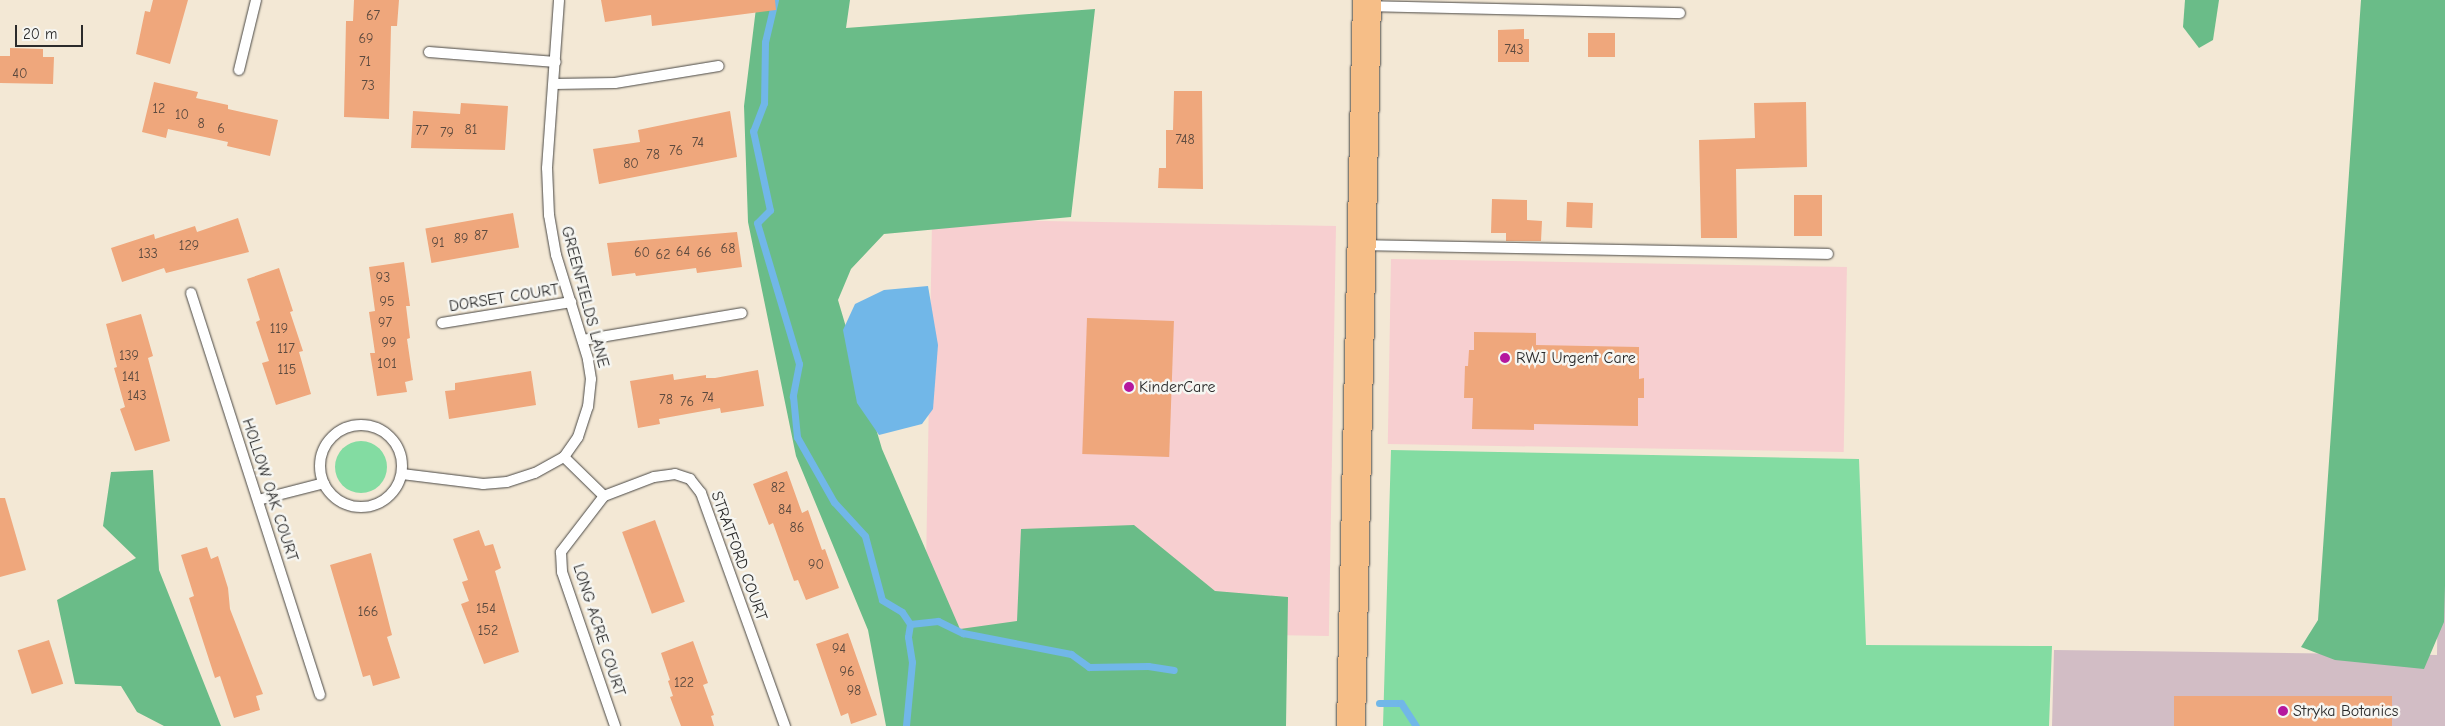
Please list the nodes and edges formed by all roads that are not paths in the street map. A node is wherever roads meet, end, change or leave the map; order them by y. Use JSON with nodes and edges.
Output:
{"nodes":[{"id":1,"x":256,"y":0,"type":"edge"},
{"id":2,"x":559,"y":0,"type":"edge"},
{"id":3,"x":1367,"y":3,"type":"edge"},
{"id":4,"x":1680,"y":14,"type":"dead end"},
{"id":5,"x":429,"y":52,"type":"dead end"},
{"id":6,"x":556,"y":62,"type":"junction"},
{"id":7,"x":719,"y":66,"type":"dead end"},
{"id":8,"x":239,"y":70,"type":"dead end"},
{"id":9,"x":554,"y":84,"type":"junction"},
{"id":10,"x":1361,"y":245,"type":"junction"},
{"id":11,"x":1828,"y":254,"type":"dead end"},
{"id":12,"x":191,"y":294,"type":"dead end"},
{"id":13,"x":571,"y":302,"type":"junction"},
{"id":14,"x":742,"y":313,"type":"dead end"},
{"id":15,"x":442,"y":323,"type":"dead end"},
{"id":16,"x":583,"y":340,"type":"junction"},
{"id":17,"x":564,"y":457,"type":"junction"},
{"id":18,"x":402,"y":474,"type":"junction"},
{"id":19,"x":324,"y":483,"type":"junction"},
{"id":20,"x":604,"y":496,"type":"junction"},
{"id":21,"x":258,"y":500,"type":"junction"},
{"id":22,"x":320,"y":695,"type":"dead end"},
{"id":23,"x":615,"y":726,"type":"edge"},
{"id":24,"x":785,"y":726,"type":"edge"},
{"id":25,"x":1351,"y":726,"type":"edge"}],
"edges":[{"from":1,"to":8,"type":"lane"},
{"from":2,"to":6,"type":"lane","name":"GREENFIELDS LANE"},
{"from":3,"to":4,"type":"lane"},
{"from":3,"to":10,"type":"main road"},
{"from":5,"to":6,"type":"lane"},
{"from":6,"to":9,"type":"lane","name":"GREENFIELDS LANE"},
{"from":7,"to":9,"type":"lane"},
{"from":9,"to":13,"type":"lane","name":"GREENFIELDS LANE"},
{"from":10,"to":11,"type":"lane"},
{"from":10,"to":25,"type":"main road"},
{"from":12,"to":21,"type":"lane","name":"HOLLOW OAK COURT"},
{"from":13,"to":15,"type":"lane","name":"DORSET COURT"},
{"from":13,"to":16,"type":"lane","name":"GREENFIELDS LANE"},
{"from":14,"to":16,"type":"lane"},
{"from":16,"to":17,"type":"lane","name":"GREENFIELDS LANE"},
{"from":17,"to":18,"type":"lane","name":"GREENFIELDS LANE"},
{"from":17,"to":20,"type":"lane"},
{"from":18,"to":19,"type":"lane"},
{"from":18,"to":19,"type":"lane"},
{"from":19,"to":21,"type":"lane"},
{"from":20,"to":23,"type":"lane","name":"LONG ACRE COURT"},
{"from":20,"to":24,"type":"lane","name":"STRATFORD COURT"},
{"from":21,"to":22,"type":"lane","name":"HOLLOW OAK COURT"}]}
